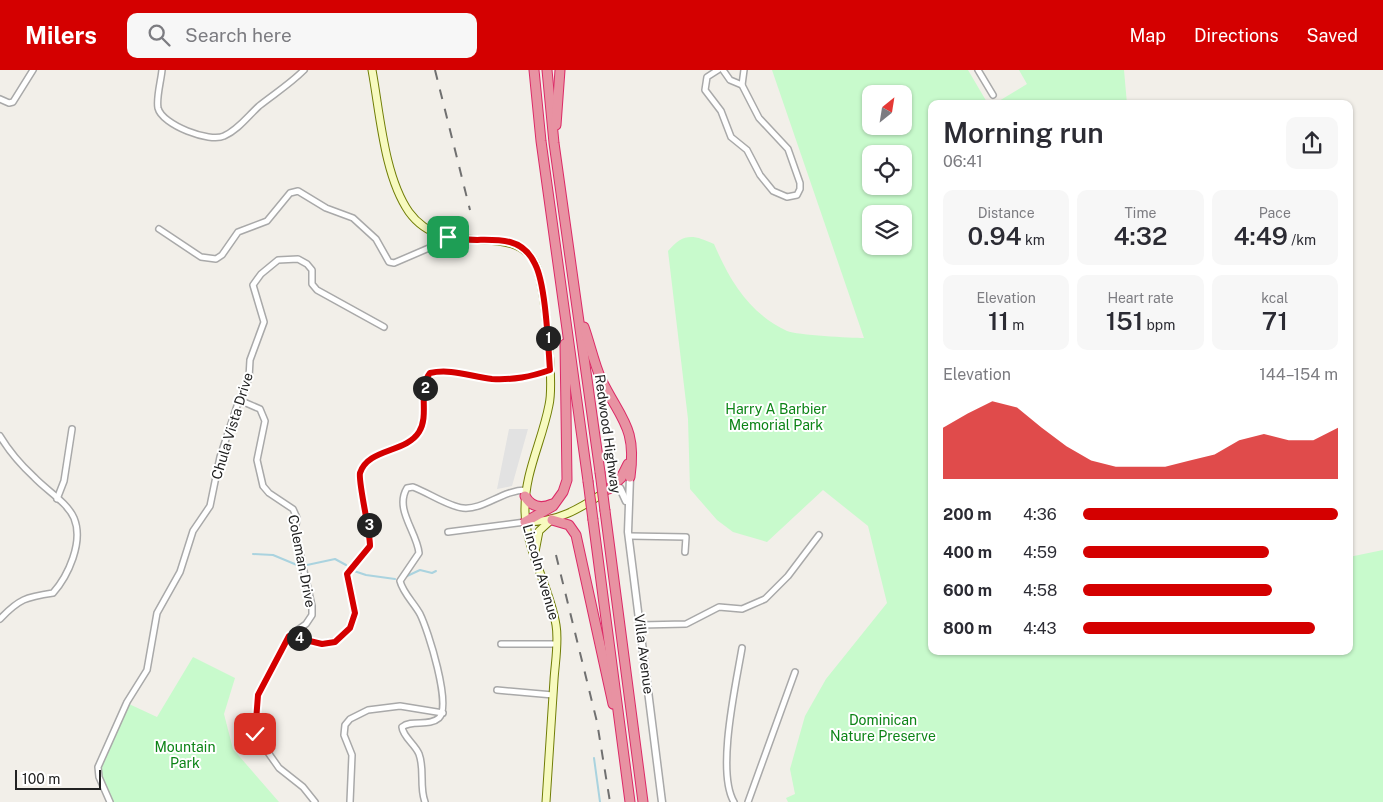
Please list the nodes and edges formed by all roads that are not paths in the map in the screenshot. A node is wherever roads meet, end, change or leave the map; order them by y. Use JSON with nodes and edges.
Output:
{"nodes":[{"id":1,"x":33,"y":70,"type":"edge"},
{"id":2,"x":162,"y":70,"type":"edge"},
{"id":3,"x":304,"y":70,"type":"edge"},
{"id":4,"x":372,"y":70,"type":"edge"},
{"id":5,"x":534,"y":70,"type":"edge"},
{"id":6,"x":547,"y":70,"type":"edge"},
{"id":7,"x":560,"y":70,"type":"edge"},
{"id":8,"x":718,"y":70,"type":"edge"},
{"id":9,"x":723,"y":70,"type":"edge"},
{"id":10,"x":744,"y":70,"type":"edge"},
{"id":11,"x":978,"y":70,"type":"edge"},
{"id":12,"x":742,"y":85,"type":"junction"},
{"id":13,"x":993,"y":95,"type":"dead end"},
{"id":14,"x":0,"y":99,"type":"edge"},
{"id":15,"x":554,"y":143,"type":"junction"},
{"id":16,"x":158,"y":229,"type":"dead end"},
{"id":17,"x":460,"y":240,"type":"junction"},
{"id":18,"x":577,"y":303,"type":"junction"},
{"id":19,"x":565,"y":314,"type":"junction"},
{"id":20,"x":384,"y":327,"type":"dead end"},
{"id":21,"x":550,"y":370,"type":"junction"},
{"id":22,"x":238,"y":403,"type":"junction"},
{"id":23,"x":72,"y":429,"type":"dead end"},
{"id":24,"x":0,"y":436,"type":"edge"},
{"id":25,"x":632,"y":456,"type":"junction"},
{"id":26,"x":630,"y":477,"type":"joint"},
{"id":27,"x":609,"y":489,"type":"junction"},
{"id":28,"x":525,"y":493,"type":"junction"},
{"id":29,"x":57,"y":499,"type":"junction"},
{"id":30,"x":558,"y":500,"type":"junction"},
{"id":31,"x":628,"y":507,"type":"junction"},
{"id":32,"x":552,"y":520,"type":"junction"},
{"id":33,"x":525,"y":522,"type":"junction"},
{"id":34,"x":448,"y":532,"type":"dead end"},
{"id":35,"x":819,"y":535,"type":"dead end"},
{"id":36,"x":629,"y":536,"type":"junction"},
{"id":37,"x":685,"y":552,"type":"dead end"},
{"id":38,"x":534,"y":555,"type":"junction"},
{"id":39,"x":0,"y":619,"type":"edge"},
{"id":40,"x":641,"y":625,"type":"junction"},
{"id":41,"x":289,"y":636,"type":"junction"},
{"id":42,"x":501,"y":644,"type":"dead end"},
{"id":43,"x":556,"y":644,"type":"junction"},
{"id":44,"x":742,"y":648,"type":"dead end"},
{"id":45,"x":796,"y":672,"type":"dead end"},
{"id":46,"x":497,"y":690,"type":"dead end"},
{"id":47,"x":553,"y":695,"type":"junction"},
{"id":48,"x":443,"y":713,"type":"junction"},
{"id":49,"x":622,"y":736,"type":"junction"},
{"id":50,"x":110,"y":802,"type":"edge"},
{"id":51,"x":315,"y":802,"type":"edge"},
{"id":52,"x":350,"y":802,"type":"edge"},
{"id":53,"x":425,"y":802,"type":"edge"},
{"id":54,"x":546,"y":802,"type":"edge"},
{"id":55,"x":630,"y":802,"type":"edge"},
{"id":56,"x":643,"y":802,"type":"edge"},
{"id":57,"x":662,"y":802,"type":"edge"},
{"id":58,"x":734,"y":802,"type":"edge"},
{"id":59,"x":748,"y":802,"type":"edge"}],
"edges":[{"from":1,"to":14,"type":"street"},
{"from":2,"to":3,"type":"street"},
{"from":4,"to":17,"type":"main road","name":"Lincoln Avenue"},
{"from":5,"to":19,"type":"highway","name":"Redwood Highway"},
{"from":6,"to":15,"type":"highway","name":"Redwood Highway"},
{"from":7,"to":15,"type":"highway"},
{"from":8,"to":12,"type":"street"},
{"from":9,"to":12,"type":"street"},
{"from":10,"to":12,"type":"street"},
{"from":11,"to":13,"type":"street"},
{"from":15,"to":18,"type":"highway","name":"Redwood Highway"},
{"from":16,"to":17,"type":"street"},
{"from":17,"to":21,"type":"main road","name":"Lincoln Avenue"},
{"from":18,"to":25,"type":"highway"},
{"from":18,"to":56,"type":"highway","name":"Redwood Highway","bridge":true},
{"from":19,"to":30,"type":"highway"},
{"from":19,"to":49,"type":"highway","name":"Redwood Highway","bridge":true},
{"from":20,"to":22,"type":"street","name":"Chula Vista Drive"},
{"from":21,"to":28,"type":"main road","name":"Lincoln Avenue"},
{"from":21,"to":41,"type":"street"},
{"from":22,"to":41,"type":"street","name":"Coleman Drive"},
{"from":22,"to":50,"type":"street","name":"Chula Vista Drive"},
{"from":23,"to":29,"type":"street"},
{"from":24,"to":29,"type":"street"},
{"from":25,"to":26,"type":"highway"},
{"from":25,"to":27,"type":"highway"},
{"from":26,"to":31,"type":"street","name":"Villa Avenue"},
{"from":27,"to":31,"type":"street","name":"Villa Avenue"},
{"from":27,"to":32,"type":"main road"},
{"from":28,"to":30,"type":"highway"},
{"from":28,"to":33,"type":"main road","name":"Lincoln Avenue"},
{"from":28,"to":48,"type":"street"},
{"from":29,"to":39,"type":"street"},
{"from":30,"to":33,"type":"highway"},
{"from":31,"to":36,"type":"street","name":"Villa Avenue"},
{"from":32,"to":33,"type":"main road"},
{"from":32,"to":38,"type":"main road"},
{"from":32,"to":49,"type":"highway"},
{"from":33,"to":34,"type":"street"},
{"from":33,"to":38,"type":"main road","name":"Lincoln Avenue"},
{"from":35,"to":40,"type":"street"},
{"from":36,"to":37,"type":"street"},
{"from":36,"to":40,"type":"street","name":"Villa Avenue"},
{"from":38,"to":43,"type":"main road","name":"Lincoln Avenue"},
{"from":40,"to":57,"type":"street","name":"Villa Avenue"},
{"from":41,"to":51,"type":"street","name":"Coleman Drive"},
{"from":42,"to":43,"type":"street"},
{"from":43,"to":47,"type":"main road","name":"Lincoln Avenue"},
{"from":44,"to":58,"type":"street"},
{"from":45,"to":59,"type":"street"},
{"from":46,"to":47,"type":"street"},
{"from":47,"to":54,"type":"main road","name":"Lincoln Avenue"},
{"from":48,"to":52,"type":"street"},
{"from":48,"to":53,"type":"street"},
{"from":49,"to":55,"type":"highway","name":"Redwood Highway"}]}
